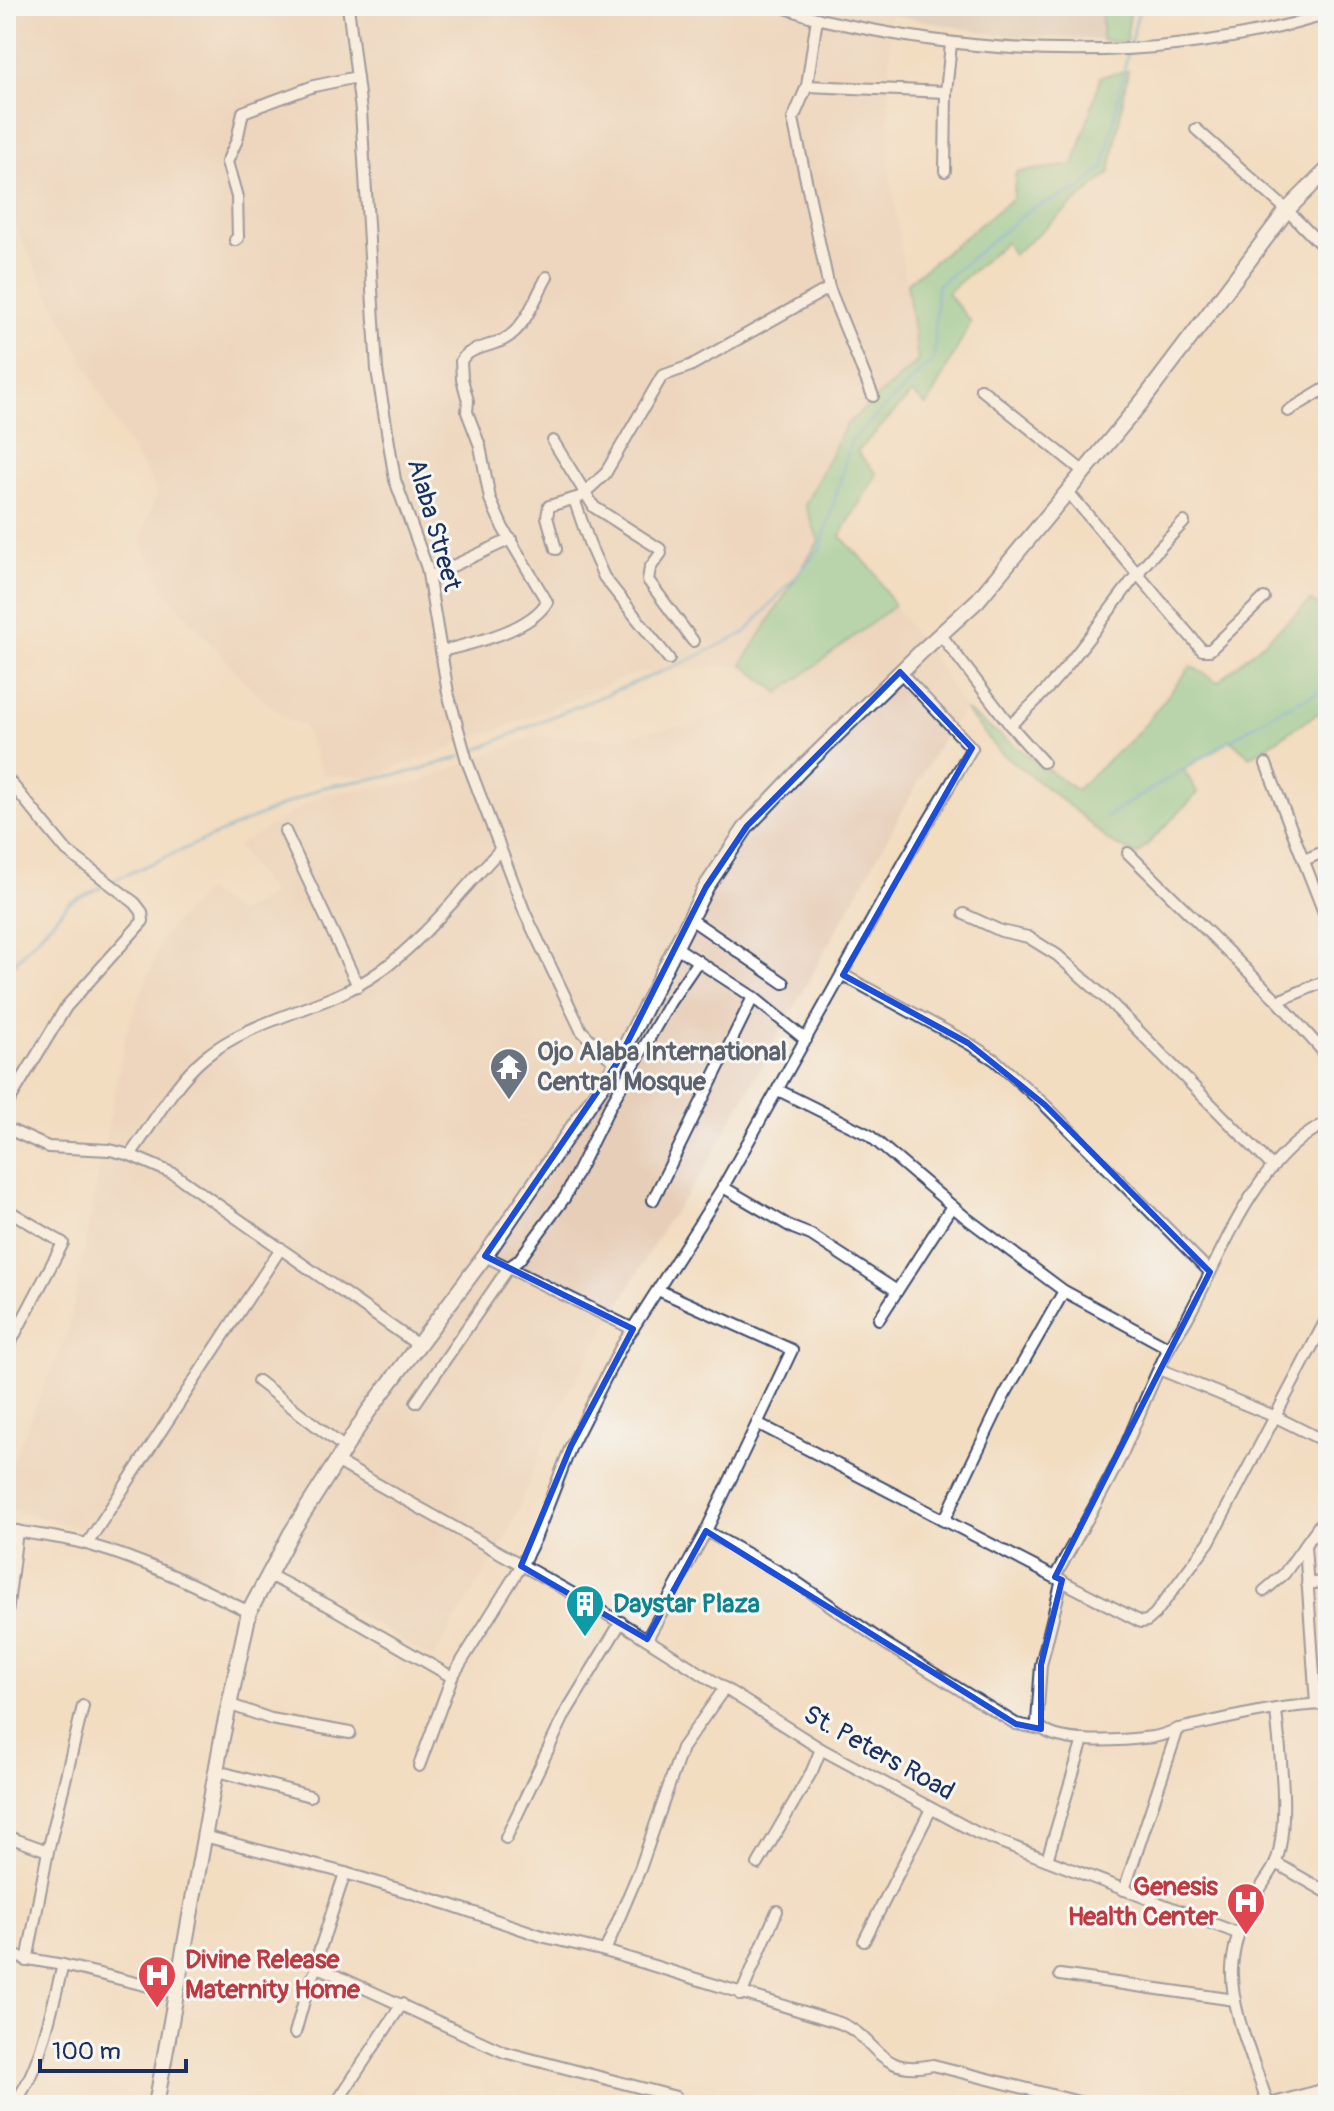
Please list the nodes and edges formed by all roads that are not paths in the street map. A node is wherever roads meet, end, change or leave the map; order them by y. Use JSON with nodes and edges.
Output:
{"nodes":[{"id":1,"x":348,"y":6,"type":"edge"},
{"id":2,"x":780,"y":6,"type":"edge"},
{"id":3,"x":1321,"y":12,"type":"edge"},
{"id":4,"x":817,"y":18,"type":"junction"},
{"id":5,"x":951,"y":44,"type":"junction"},
{"id":6,"x":357,"y":77,"type":"junction"},
{"id":7,"x":807,"y":86,"type":"junction"},
{"id":8,"x":946,"y":92,"type":"junction"},
{"id":9,"x":1196,"y":129,"type":"dead end"},
{"id":10,"x":1328,"y":169,"type":"edge"},
{"id":11,"x":945,"y":171,"type":"dead end"},
{"id":12,"x":1287,"y":210,"type":"junction"},
{"id":13,"x":235,"y":240,"type":"dead end"},
{"id":14,"x":1328,"y":252,"type":"edge"},
{"id":15,"x":547,"y":277,"type":"dead end"},
{"id":16,"x":829,"y":288,"type":"junction"},
{"id":17,"x":1328,"y":387,"type":"edge"},
{"id":18,"x":981,"y":389,"type":"dead end"},
{"id":19,"x":873,"y":396,"type":"dead end"},
{"id":20,"x":1288,"y":411,"type":"dead end"},
{"id":21,"x":553,"y":441,"type":"dead end"},
{"id":22,"x":1084,"y":472,"type":"junction"},
{"id":23,"x":1069,"y":493,"type":"junction"},
{"id":24,"x":579,"y":496,"type":"junction"},
{"id":25,"x":1184,"y":522,"type":"dead end"},
{"id":26,"x":511,"y":539,"type":"junction"},
{"id":27,"x":556,"y":549,"type":"dead end"},
{"id":28,"x":1138,"y":573,"type":"junction"},
{"id":29,"x":429,"y":577,"type":"junction"},
{"id":30,"x":1264,"y":598,"type":"dead end"},
{"id":31,"x":939,"y":637,"type":"junction"},
{"id":32,"x":693,"y":641,"type":"dead end"},
{"id":33,"x":442,"y":651,"type":"junction"},
{"id":34,"x":669,"y":659,"type":"dead end"},
{"id":35,"x":900,"y":672,"type":"junction"},
{"id":36,"x":1010,"y":725,"type":"junction"},
{"id":37,"x":1043,"y":762,"type":"dead end"},
{"id":38,"x":1266,"y":764,"type":"dead end"},
{"id":39,"x":6,"y":777,"type":"edge"},
{"id":40,"x":285,"y":831,"type":"dead end"},
{"id":41,"x":1328,"y":850,"type":"edge"},
{"id":42,"x":499,"y":851,"type":"junction"},
{"id":43,"x":1128,"y":853,"type":"dead end"},
{"id":44,"x":1304,"y":860,"type":"junction"},
{"id":45,"x":964,"y":914,"type":"dead end"},
{"id":46,"x":689,"y":918,"type":"junction"},
{"id":47,"x":1328,"y":923,"type":"edge"},
{"id":48,"x":676,"y":947,"type":"junction"},
{"id":49,"x":698,"y":961,"type":"junction"},
{"id":50,"x":843,"y":975,"type":"junction"},
{"id":51,"x":1328,"y":980,"type":"edge"},
{"id":52,"x":784,"y":983,"type":"dead end"},
{"id":53,"x":358,"y":986,"type":"junction"},
{"id":54,"x":753,"y":997,"type":"junction"},
{"id":55,"x":1278,"y":1001,"type":"junction"},
{"id":56,"x":806,"y":1040,"type":"junction"},
{"id":57,"x":1328,"y":1057,"type":"edge"},
{"id":58,"x":617,"y":1063,"type":"junction"},
{"id":59,"x":778,"y":1090,"type":"junction"},
{"id":60,"x":6,"y":1106,"type":"edge"},
{"id":61,"x":1328,"y":1122,"type":"edge"},
{"id":62,"x":6,"y":1128,"type":"edge"},
{"id":63,"x":130,"y":1155,"type":"junction"},
{"id":64,"x":1273,"y":1167,"type":"junction"},
{"id":65,"x":723,"y":1187,"type":"junction"},
{"id":66,"x":653,"y":1200,"type":"dead end"},
{"id":67,"x":952,"y":1206,"type":"junction"},
{"id":68,"x":6,"y":1209,"type":"edge"},
{"id":69,"x":281,"y":1248,"type":"junction"},
{"id":70,"x":485,"y":1256,"type":"junction"},
{"id":71,"x":509,"y":1267,"type":"junction"},
{"id":72,"x":1210,"y":1272,"type":"junction"},
{"id":73,"x":658,"y":1290,"type":"junction"},
{"id":74,"x":897,"y":1291,"type":"junction"},
{"id":75,"x":1064,"y":1291,"type":"junction"},
{"id":76,"x":1328,"y":1316,"type":"edge"},
{"id":77,"x":879,"y":1319,"type":"dead end"},
{"id":78,"x":633,"y":1329,"type":"junction"},
{"id":79,"x":418,"y":1345,"type":"junction"},
{"id":80,"x":1169,"y":1348,"type":"junction"},
{"id":81,"x":6,"y":1351,"type":"edge"},
{"id":82,"x":1159,"y":1369,"type":"junction"},
{"id":83,"x":258,"y":1381,"type":"dead end"},
{"id":84,"x":416,"y":1402,"type":"dead end"},
{"id":85,"x":1276,"y":1417,"type":"junction"},
{"id":86,"x":759,"y":1424,"type":"junction"},
{"id":87,"x":1328,"y":1443,"type":"edge"},
{"id":88,"x":345,"y":1448,"type":"junction"},
{"id":89,"x":336,"y":1461,"type":"junction"},
{"id":90,"x":1328,"y":1513,"type":"edge"},
{"id":91,"x":944,"y":1521,"type":"junction"},
{"id":92,"x":11,"y":1530,"type":"edge"},
{"id":93,"x":706,"y":1531,"type":"junction"},
{"id":94,"x":87,"y":1544,"type":"junction"},
{"id":95,"x":1305,"y":1546,"type":"junction"},
{"id":96,"x":521,"y":1566,"type":"junction"},
{"id":97,"x":267,"y":1574,"type":"junction"},
{"id":98,"x":1058,"y":1578,"type":"junction"},
{"id":99,"x":1328,"y":1581,"type":"edge"},
{"id":100,"x":1307,"y":1584,"type":"junction"},
{"id":101,"x":1264,"y":1591,"type":"dead end"},
{"id":102,"x":249,"y":1612,"type":"junction"},
{"id":103,"x":6,"y":1622,"type":"edge"},
{"id":104,"x":621,"y":1622,"type":"junction"},
{"id":105,"x":647,"y":1639,"type":"junction"},
{"id":106,"x":452,"y":1677,"type":"junction"},
{"id":107,"x":724,"y":1689,"type":"junction"},
{"id":108,"x":228,"y":1704,"type":"junction"},
{"id":109,"x":1316,"y":1704,"type":"junction"},
{"id":110,"x":1328,"y":1704,"type":"edge"},
{"id":111,"x":83,"y":1706,"type":"dead end"},
{"id":112,"x":1276,"y":1710,"type":"junction"},
{"id":113,"x":1041,"y":1729,"type":"junction"},
{"id":114,"x":1178,"y":1729,"type":"junction"},
{"id":115,"x":350,"y":1733,"type":"dead end"},
{"id":116,"x":1083,"y":1740,"type":"junction"},
{"id":117,"x":821,"y":1749,"type":"junction"},
{"id":118,"x":419,"y":1766,"type":"dead end"},
{"id":119,"x":217,"y":1771,"type":"junction"},
{"id":120,"x":310,"y":1796,"type":"dead end"},
{"id":121,"x":931,"y":1809,"type":"junction"},
{"id":122,"x":6,"y":1836,"type":"edge"},
{"id":123,"x":204,"y":1836,"type":"junction"},
{"id":124,"x":506,"y":1838,"type":"dead end"},
{"id":125,"x":48,"y":1851,"type":"junction"},
{"id":126,"x":1047,"y":1860,"type":"junction"},
{"id":127,"x":1276,"y":1863,"type":"junction"},
{"id":128,"x":758,"y":1864,"type":"dead end"},
{"id":129,"x":345,"y":1873,"type":"junction"},
{"id":130,"x":1124,"y":1890,"type":"junction"},
{"id":131,"x":1328,"y":1893,"type":"edge"},
{"id":132,"x":777,"y":1911,"type":"dead end"},
{"id":133,"x":1237,"y":1933,"type":"junction"},
{"id":134,"x":864,"y":1941,"type":"dead end"},
{"id":135,"x":605,"y":1951,"type":"junction"},
{"id":136,"x":6,"y":1955,"type":"edge"},
{"id":137,"x":27,"y":1961,"type":"junction"},
{"id":138,"x":63,"y":1965,"type":"junction"},
{"id":139,"x":318,"y":1965,"type":"junction"},
{"id":140,"x":1060,"y":1975,"type":"dead end"},
{"id":141,"x":177,"y":1993,"type":"junction"},
{"id":142,"x":741,"y":1995,"type":"junction"},
{"id":143,"x":1235,"y":2000,"type":"junction"},
{"id":144,"x":402,"y":2004,"type":"junction"},
{"id":145,"x":295,"y":2033,"type":"dead end"},
{"id":146,"x":1328,"y":2088,"type":"edge"},
{"id":147,"x":676,"y":2097,"type":"dead end"},
{"id":148,"x":1267,"y":2104,"type":"edge"},
{"id":149,"x":13,"y":2105,"type":"edge"},
{"id":150,"x":156,"y":2105,"type":"edge"},
{"id":151,"x":335,"y":2105,"type":"edge"},
{"id":152,"x":1091,"y":2105,"type":"edge"}],
"edges":[{"from":1,"to":6,"type":"street","name":"Alaba Street"},
{"from":2,"to":4,"type":"street"},
{"from":3,"to":5,"type":"street"},
{"from":4,"to":5,"type":"street"},
{"from":4,"to":7,"type":"street"},
{"from":5,"to":8,"type":"street"},
{"from":6,"to":13,"type":"street"},
{"from":6,"to":29,"type":"street","name":"Alaba Street"},
{"from":7,"to":8,"type":"street"},
{"from":7,"to":16,"type":"street"},
{"from":8,"to":11,"type":"street"},
{"from":9,"to":12,"type":"street"},
{"from":10,"to":12,"type":"main road"},
{"from":12,"to":14,"type":"street"},
{"from":12,"to":22,"type":"main road"},
{"from":15,"to":26,"type":"street"},
{"from":16,"to":19,"type":"street"},
{"from":16,"to":24,"type":"street"},
{"from":17,"to":20,"type":"street"},
{"from":18,"to":22,"type":"street"},
{"from":21,"to":24,"type":"street"},
{"from":22,"to":23,"type":"main road"},
{"from":23,"to":28,"type":"street"},
{"from":23,"to":31,"type":"main road"},
{"from":24,"to":27,"type":"street"},
{"from":24,"to":32,"type":"street"},
{"from":24,"to":34,"type":"street"},
{"from":25,"to":28,"type":"street"},
{"from":26,"to":29,"type":"street"},
{"from":26,"to":33,"type":"street"},
{"from":28,"to":30,"type":"street"},
{"from":28,"to":36,"type":"street"},
{"from":29,"to":33,"type":"street","name":"Alaba Street"},
{"from":31,"to":35,"type":"main road"},
{"from":31,"to":36,"type":"street"},
{"from":33,"to":42,"type":"street","name":"Alaba Street"},
{"from":35,"to":46,"type":"main road"},
{"from":35,"to":50,"type":"street"},
{"from":36,"to":37,"type":"street"},
{"from":38,"to":44,"type":"street"},
{"from":39,"to":60,"type":"street"},
{"from":40,"to":53,"type":"street"},
{"from":41,"to":44,"type":"street"},
{"from":42,"to":53,"type":"street"},
{"from":42,"to":58,"type":"street","name":"Alaba Street"},
{"from":43,"to":55,"type":"street"},
{"from":44,"to":47,"type":"street"},
{"from":45,"to":64,"type":"street"},
{"from":46,"to":48,"type":"main road"},
{"from":46,"to":52,"type":"street"},
{"from":48,"to":49,"type":"street"},
{"from":48,"to":58,"type":"main road"},
{"from":49,"to":54,"type":"street"},
{"from":49,"to":71,"type":"street"},
{"from":50,"to":56,"type":"street"},
{"from":50,"to":72,"type":"street"},
{"from":51,"to":55,"type":"street"},
{"from":53,"to":63,"type":"street"},
{"from":54,"to":56,"type":"street"},
{"from":54,"to":66,"type":"street"},
{"from":55,"to":57,"type":"street"},
{"from":56,"to":59,"type":"street"},
{"from":58,"to":70,"type":"main road"},
{"from":59,"to":65,"type":"street"},
{"from":59,"to":67,"type":"street"},
{"from":61,"to":64,"type":"street"},
{"from":62,"to":63,"type":"street"},
{"from":63,"to":69,"type":"street"},
{"from":64,"to":72,"type":"street"},
{"from":65,"to":73,"type":"street"},
{"from":65,"to":74,"type":"street"},
{"from":67,"to":74,"type":"street"},
{"from":67,"to":75,"type":"street"},
{"from":68,"to":81,"type":"street"},
{"from":69,"to":79,"type":"street"},
{"from":69,"to":94,"type":"street"},
{"from":70,"to":71,"type":"street"},
{"from":70,"to":79,"type":"main road"},
{"from":71,"to":78,"type":"street"},
{"from":71,"to":84,"type":"street"},
{"from":72,"to":80,"type":"street"},
{"from":73,"to":78,"type":"street"},
{"from":73,"to":86,"type":"street"},
{"from":74,"to":77,"type":"street"},
{"from":75,"to":80,"type":"street"},
{"from":75,"to":91,"type":"street"},
{"from":76,"to":85,"type":"street"},
{"from":78,"to":96,"type":"street"},
{"from":79,"to":88,"type":"main road"},
{"from":80,"to":82,"type":"street"},
{"from":82,"to":85,"type":"street"},
{"from":82,"to":98,"type":"street"},
{"from":83,"to":88,"type":"street"},
{"from":85,"to":87,"type":"street"},
{"from":85,"to":98,"type":"street"},
{"from":86,"to":91,"type":"street"},
{"from":86,"to":93,"type":"street"},
{"from":88,"to":89,"type":"main road"},
{"from":89,"to":96,"type":"street","name":"St. Peters Road"},
{"from":89,"to":97,"type":"main road"},
{"from":90,"to":95,"type":"street"},
{"from":91,"to":98,"type":"street"},
{"from":92,"to":94,"type":"street"},
{"from":92,"to":103,"type":"street"},
{"from":93,"to":105,"type":"street"},
{"from":93,"to":113,"type":"street"},
{"from":94,"to":102,"type":"street"},
{"from":95,"to":100,"type":"street"},
{"from":95,"to":101,"type":"street"},
{"from":96,"to":104,"type":"street","name":"St. Peters Road"},
{"from":96,"to":106,"type":"street"},
{"from":97,"to":102,"type":"main road"},
{"from":97,"to":106,"type":"street"},
{"from":98,"to":113,"type":"street"},
{"from":99,"to":100,"type":"street"},
{"from":100,"to":109,"type":"street"},
{"from":102,"to":108,"type":"main road"},
{"from":104,"to":105,"type":"street","name":"St. Peters Road"},
{"from":104,"to":124,"type":"street"},
{"from":105,"to":107,"type":"street","name":"St. Peters Road"},
{"from":106,"to":118,"type":"street"},
{"from":107,"to":117,"type":"street","name":"St. Peters Road"},
{"from":107,"to":135,"type":"street"},
{"from":108,"to":115,"type":"street"},
{"from":108,"to":119,"type":"main road"},
{"from":109,"to":110,"type":"street"},
{"from":109,"to":112,"type":"street"},
{"from":111,"to":125,"type":"street"},
{"from":112,"to":114,"type":"street"},
{"from":112,"to":127,"type":"street"},
{"from":113,"to":116,"type":"street"},
{"from":114,"to":116,"type":"street"},
{"from":114,"to":130,"type":"street"},
{"from":116,"to":126,"type":"street"},
{"from":117,"to":121,"type":"street","name":"St. Peters Road"},
{"from":117,"to":128,"type":"street"},
{"from":119,"to":120,"type":"street"},
{"from":119,"to":123,"type":"main road"},
{"from":121,"to":126,"type":"street","name":"St. Peters Road"},
{"from":121,"to":134,"type":"street"},
{"from":122,"to":125,"type":"street"},
{"from":123,"to":129,"type":"street"},
{"from":123,"to":141,"type":"main road"},
{"from":125,"to":137,"type":"street"},
{"from":126,"to":130,"type":"street","name":"St. Peters Road"},
{"from":127,"to":131,"type":"street"},
{"from":127,"to":133,"type":"street"},
{"from":129,"to":135,"type":"street"},
{"from":129,"to":139,"type":"street"},
{"from":130,"to":133,"type":"street","name":"St. Peters Road"},
{"from":132,"to":142,"type":"street"},
{"from":133,"to":143,"type":"street"},
{"from":135,"to":142,"type":"street"},
{"from":136,"to":137,"type":"street"},
{"from":137,"to":138,"type":"street"},
{"from":138,"to":141,"type":"street"},
{"from":138,"to":149,"type":"street"},
{"from":139,"to":144,"type":"street"},
{"from":139,"to":145,"type":"street"},
{"from":140,"to":143,"type":"street"},
{"from":141,"to":150,"type":"main road"},
{"from":142,"to":152,"type":"street"},
{"from":143,"to":148,"type":"street"},
{"from":144,"to":147,"type":"street"},
{"from":144,"to":151,"type":"street"},
{"from":146,"to":148,"type":"street"}]}
